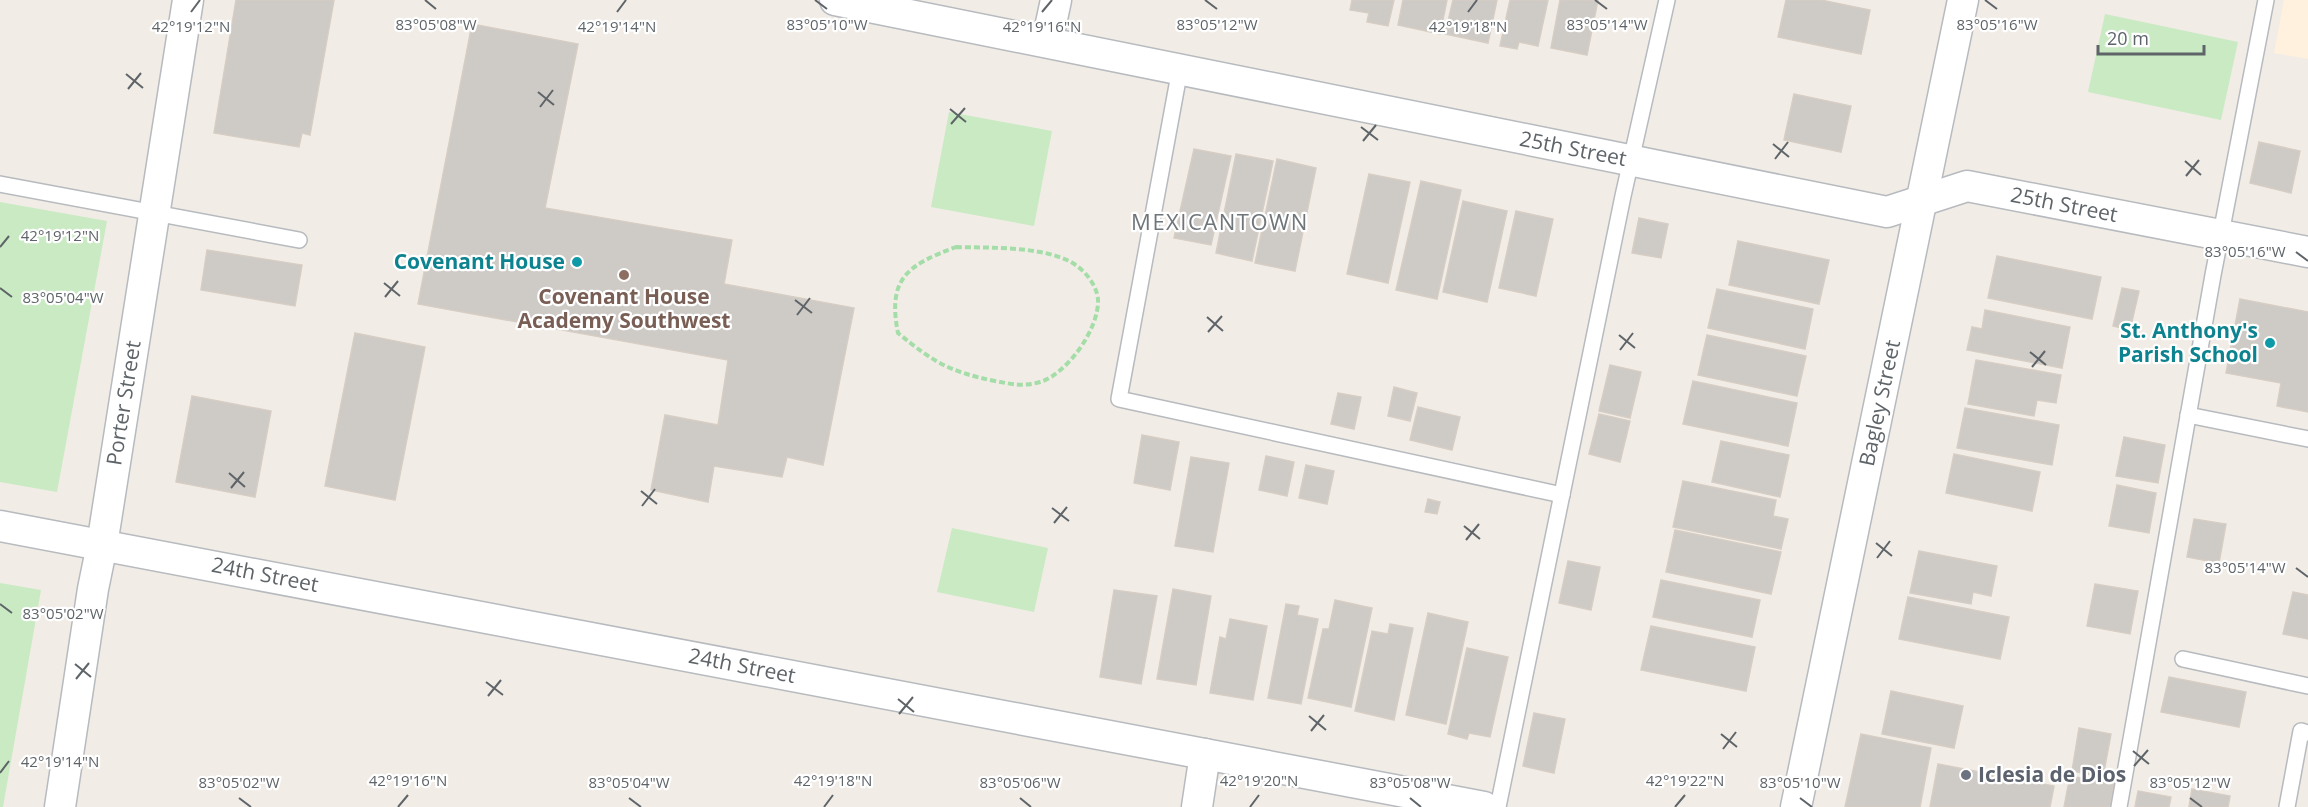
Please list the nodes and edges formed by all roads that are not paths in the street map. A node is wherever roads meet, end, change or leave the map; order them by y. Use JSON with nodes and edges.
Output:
{"nodes":[{"id":1,"x":188,"y":0,"type":"edge"},
{"id":2,"x":836,"y":0,"type":"edge"},
{"id":3,"x":1056,"y":0,"type":"edge"},
{"id":4,"x":1667,"y":0,"type":"edge"},
{"id":5,"x":1963,"y":0,"type":"edge"},
{"id":6,"x":2266,"y":0,"type":"edge"},
{"id":7,"x":1047,"y":42,"type":"junction"},
{"id":8,"x":1180,"y":69,"type":"junction"},
{"id":9,"x":1631,"y":160,"type":"junction"},
{"id":10,"x":0,"y":184,"type":"edge"},
{"id":11,"x":1922,"y":200,"type":"junction"},
{"id":12,"x":153,"y":212,"type":"junction"},
{"id":13,"x":2220,"y":236,"type":"junction"},
{"id":14,"x":299,"y":240,"type":"dead end"},
{"id":15,"x":2308,"y":252,"type":"edge"},
{"id":16,"x":2188,"y":415,"type":"junction"},
{"id":17,"x":2308,"y":439,"type":"edge"},
{"id":18,"x":1562,"y":495,"type":"junction"},
{"id":19,"x":0,"y":526,"type":"edge"},
{"id":20,"x":102,"y":544,"type":"junction"},
{"id":21,"x":2183,"y":659,"type":"dead end"},
{"id":22,"x":2308,"y":686,"type":"edge"},
{"id":23,"x":2308,"y":733,"type":"edge"},
{"id":24,"x":1205,"y":754,"type":"junction"},
{"id":25,"x":60,"y":807,"type":"edge"},
{"id":26,"x":1197,"y":807,"type":"edge"},
{"id":27,"x":1484,"y":807,"type":"edge"},
{"id":28,"x":1498,"y":807,"type":"edge"},
{"id":29,"x":1796,"y":807,"type":"edge"},
{"id":30,"x":2119,"y":807,"type":"edge"},
{"id":31,"x":2287,"y":807,"type":"edge"}],
"edges":[{"from":1,"to":12,"type":"street","name":"Porter Street"},
{"from":2,"to":7,"type":"street","name":"25th Street"},
{"from":3,"to":7,"type":"street"},
{"from":4,"to":9,"type":"lane"},
{"from":5,"to":11,"type":"street","name":"Bagley Street"},
{"from":6,"to":13,"type":"lane"},
{"from":7,"to":8,"type":"street","name":"25th Street"},
{"from":8,"to":9,"type":"street","name":"25th Street"},
{"from":8,"to":18,"type":"lane"},
{"from":9,"to":11,"type":"street","name":"25th Street"},
{"from":9,"to":18,"type":"lane"},
{"from":10,"to":12,"type":"lane"},
{"from":11,"to":13,"type":"street","name":"25th Street"},
{"from":11,"to":29,"type":"street","name":"Bagley Street"},
{"from":12,"to":14,"type":"lane"},
{"from":12,"to":20,"type":"street","name":"Porter Street"},
{"from":13,"to":15,"type":"street","name":"25th Street"},
{"from":13,"to":16,"type":"lane"},
{"from":16,"to":17,"type":"lane"},
{"from":16,"to":30,"type":"lane"},
{"from":18,"to":28,"type":"lane"},
{"from":19,"to":20,"type":"street","name":"24th Street"},
{"from":20,"to":24,"type":"street","name":"24th Street"},
{"from":20,"to":25,"type":"street","name":"Porter Street"},
{"from":21,"to":22,"type":"lane"},
{"from":23,"to":31,"type":"lane"},
{"from":24,"to":26,"type":"street"},
{"from":24,"to":27,"type":"street","name":"24th Street"}]}
